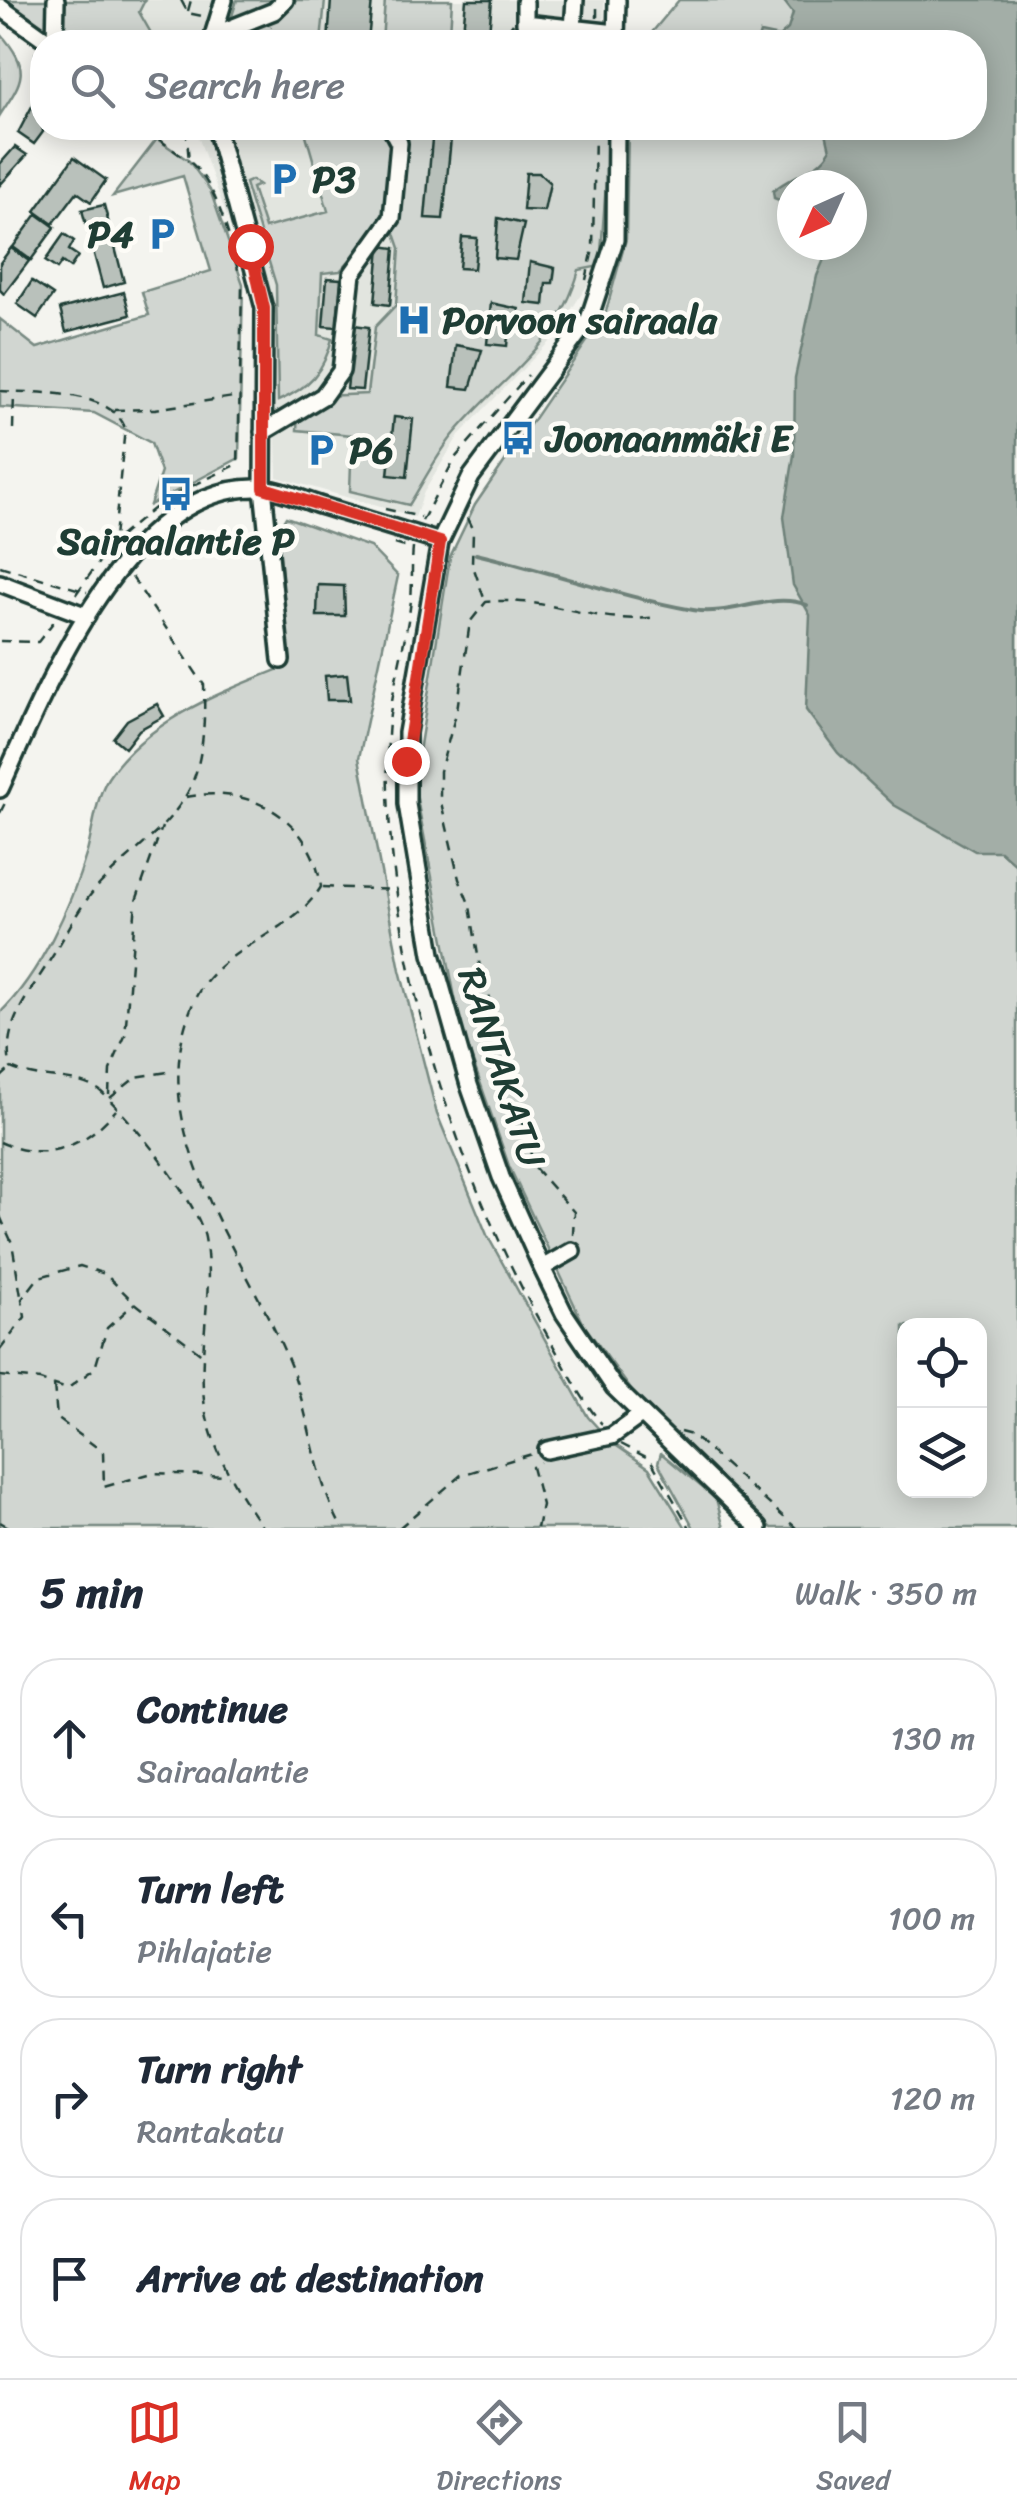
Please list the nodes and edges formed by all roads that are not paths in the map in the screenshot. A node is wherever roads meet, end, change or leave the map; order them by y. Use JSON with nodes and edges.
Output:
{"nodes":[{"id":1,"x":56,"y":0,"type":"edge"},
{"id":2,"x":224,"y":0,"type":"edge"},
{"id":3,"x":285,"y":0,"type":"edge"},
{"id":4,"x":576,"y":0,"type":"edge"},
{"id":5,"x":617,"y":0,"type":"edge"},
{"id":6,"x":526,"y":2,"type":"dead end"},
{"id":7,"x":0,"y":6,"type":"edge"},
{"id":8,"x":573,"y":29,"type":"junction"},
{"id":9,"x":49,"y":30,"type":"edge"},
{"id":10,"x":215,"y":30,"type":"edge"},
{"id":11,"x":220,"y":30,"type":"edge"},
{"id":12,"x":578,"y":30,"type":"edge"},
{"id":13,"x":616,"y":30,"type":"edge"},
{"id":14,"x":30,"y":31,"type":"edge"},
{"id":15,"x":219,"y":140,"type":"edge"},
{"id":16,"x":398,"y":140,"type":"edge"},
{"id":17,"x":616,"y":140,"type":"edge"},
{"id":18,"x":263,"y":432,"type":"junction"},
{"id":19,"x":264,"y":488,"type":"junction"},
{"id":20,"x":440,"y":542,"type":"junction"},
{"id":21,"x":0,"y":583,"type":"edge"},
{"id":22,"x":87,"y":616,"type":"junction"},
{"id":23,"x":282,"y":660,"type":"dead end"},
{"id":24,"x":4,"y":792,"type":"edge"},
{"id":25,"x":572,"y":1252,"type":"road end"},
{"id":26,"x":542,"y":1268,"type":"junction"},
{"id":27,"x":641,"y":1415,"type":"junction"},
{"id":28,"x":545,"y":1455,"type":"road end"},
{"id":29,"x":741,"y":1521,"type":"edge"},
{"id":30,"x":759,"y":1528,"type":"edge"}],
"edges":[{"from":1,"to":9,"type":"street"},
{"from":2,"to":10,"type":"street"},
{"from":3,"to":11,"type":"street"},
{"from":4,"to":8,"type":"street"},
{"from":5,"to":13,"type":"street"},
{"from":6,"to":8,"type":"street"},
{"from":7,"to":14,"type":"street"},
{"from":8,"to":12,"type":"street"},
{"from":15,"to":18,"type":"street"},
{"from":16,"to":18,"type":"street"},
{"from":17,"to":20,"type":"street","name":"RANTAKATU"},
{"from":18,"to":19,"type":"street"},
{"from":19,"to":20,"type":"street"},
{"from":19,"to":22,"type":"street"},
{"from":19,"to":23,"type":"street"},
{"from":20,"to":26,"type":"street","name":"RANTAKATU"},
{"from":21,"to":22,"type":"street"},
{"from":22,"to":24,"type":"street"},
{"from":25,"to":26,"type":"street"},
{"from":26,"to":27,"type":"street","name":"RANTAKATU"},
{"from":27,"to":28,"type":"street"},
{"from":27,"to":29,"type":"street","name":"RANTAKATU"},
{"from":29,"to":30,"type":"street","name":"RANTAKATU"}]}
